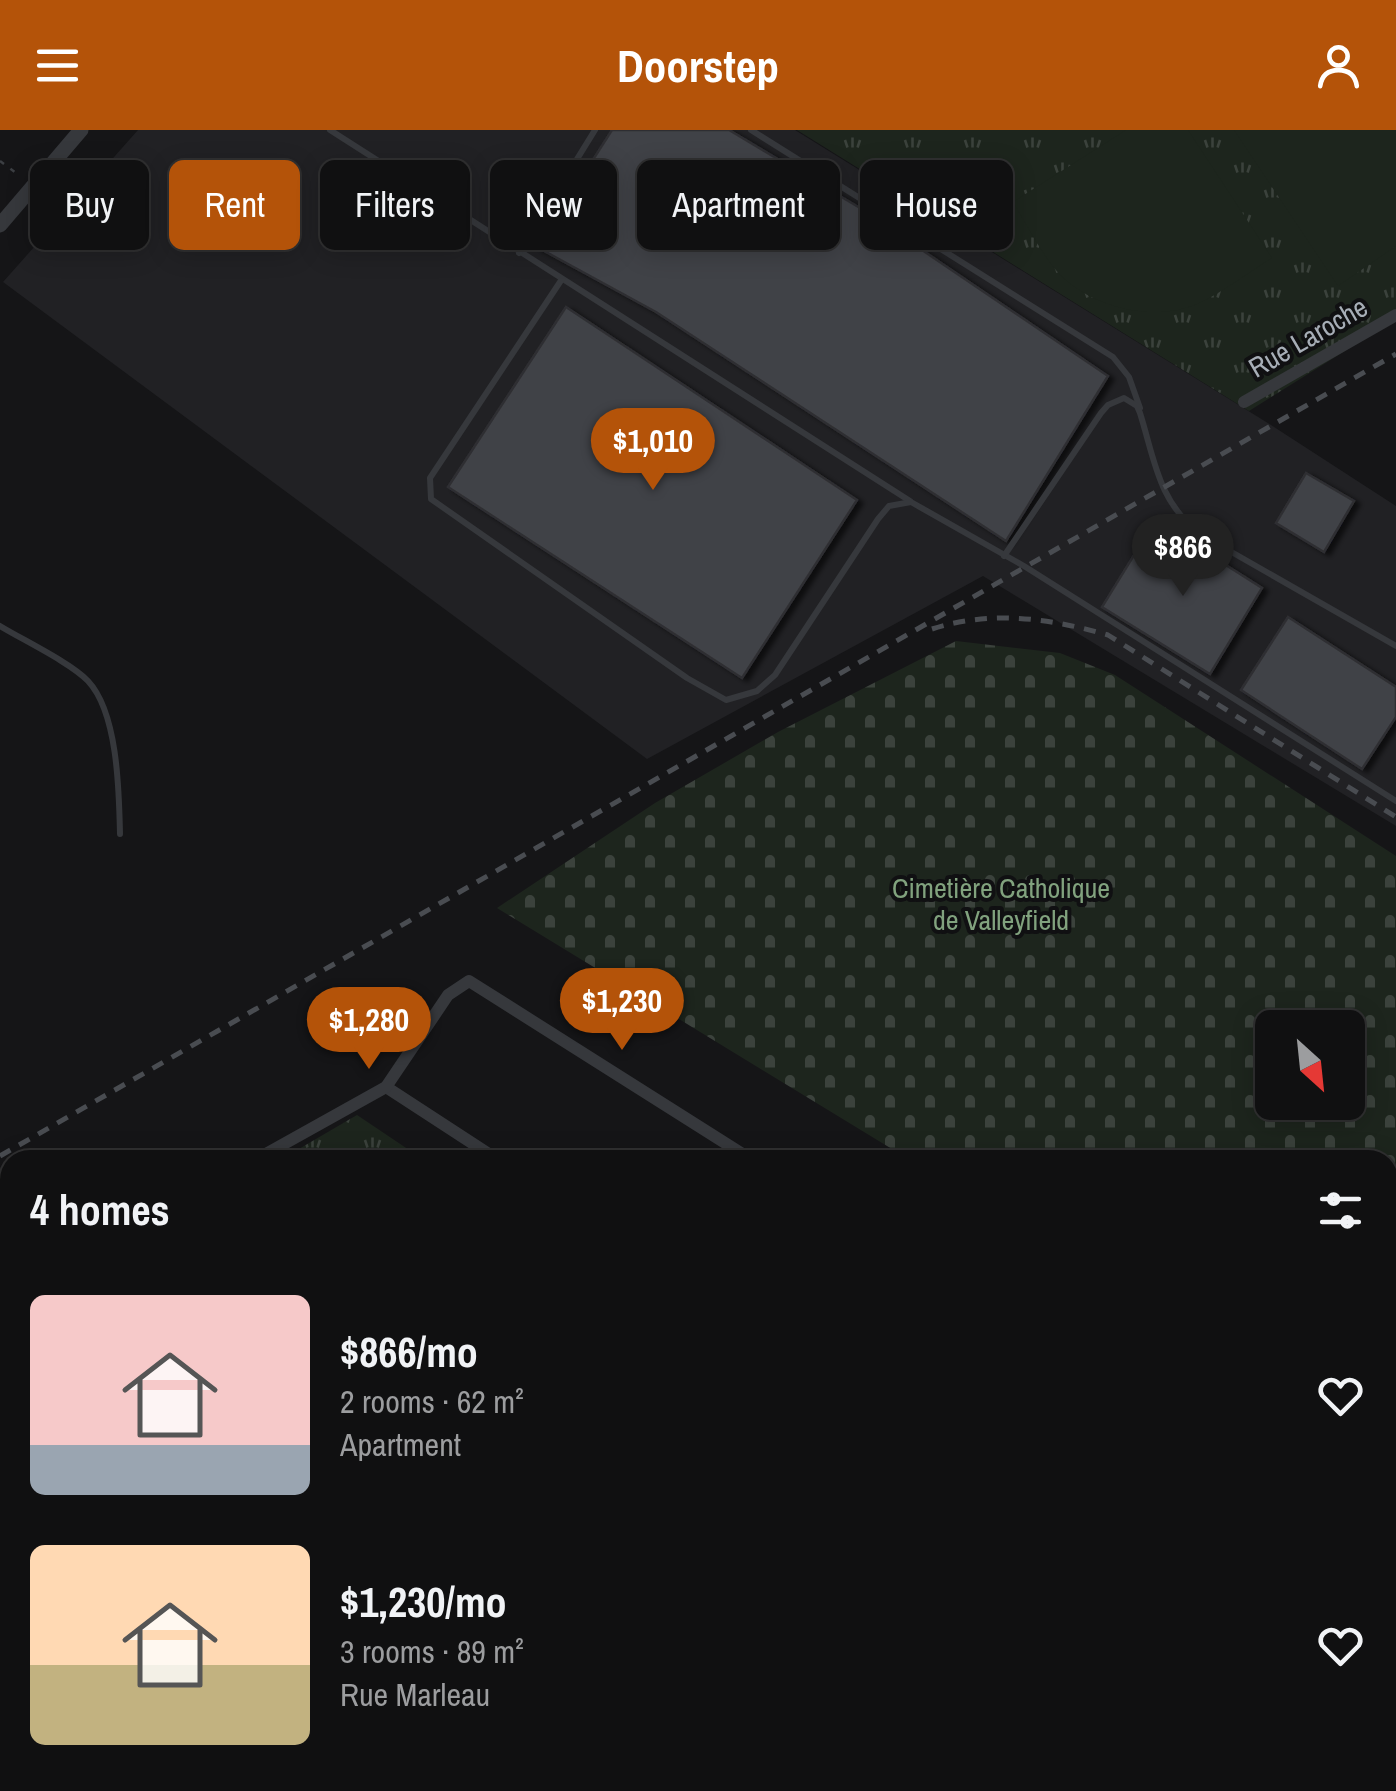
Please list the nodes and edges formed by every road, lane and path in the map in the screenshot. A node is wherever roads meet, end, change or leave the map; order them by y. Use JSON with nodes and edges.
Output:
{"nodes":[{"id":1,"x":330,"y":130,"type":"edge"},
{"id":2,"x":596,"y":130,"type":"edge"},
{"id":3,"x":751,"y":130,"type":"edge"},
{"id":4,"x":77,"y":131,"type":"edge"},
{"id":5,"x":54,"y":160,"type":"edge"},
{"id":6,"x":0,"y":161,"type":"edge"},
{"id":7,"x":30,"y":185,"type":"edge"},
{"id":8,"x":30,"y":190,"type":"edge"},
{"id":9,"x":0,"y":225,"type":"edge"},
{"id":10,"x":519,"y":253,"type":"junction"},
{"id":11,"x":562,"y":280,"type":"junction"},
{"id":12,"x":1396,"y":315,"type":"edge"},
{"id":13,"x":1244,"y":402,"type":"dead end"},
{"id":14,"x":1143,"y":424,"type":"junction"},
{"id":15,"x":911,"y":502,"type":"junction"},
{"id":16,"x":1004,"y":556,"type":"junction"},
{"id":17,"x":0,"y":626,"type":"edge"},
{"id":18,"x":1396,"y":646,"type":"edge"},
{"id":19,"x":1396,"y":802,"type":"edge"},
{"id":20,"x":120,"y":834,"type":"dead end"},
{"id":21,"x":386,"y":1087,"type":"junction"},
{"id":22,"x":273,"y":1150,"type":"edge"},
{"id":23,"x":483,"y":1150,"type":"edge"},
{"id":24,"x":736,"y":1150,"type":"edge"}],
"edges":[{"from":1,"to":10,"type":"lane"},
{"from":2,"to":10,"type":"lane"},
{"from":3,"to":14,"type":"lane"},
{"from":4,"to":5,"type":"street"},
{"from":6,"to":7,"type":"path"},
{"from":8,"to":9,"type":"street"},
{"from":10,"to":11,"type":"lane"},
{"from":11,"to":15,"type":"lane"},
{"from":11,"to":15,"type":"lane"},
{"from":12,"to":13,"type":"street","name":"Rue Laroche"},
{"from":14,"to":16,"type":"lane"},
{"from":14,"to":18,"type":"lane"},
{"from":15,"to":16,"type":"lane"},
{"from":16,"to":19,"type":"lane"},
{"from":17,"to":20,"type":"lane"},
{"from":21,"to":22,"type":"street"},
{"from":21,"to":23,"type":"street"},
{"from":21,"to":24,"type":"street"}]}
